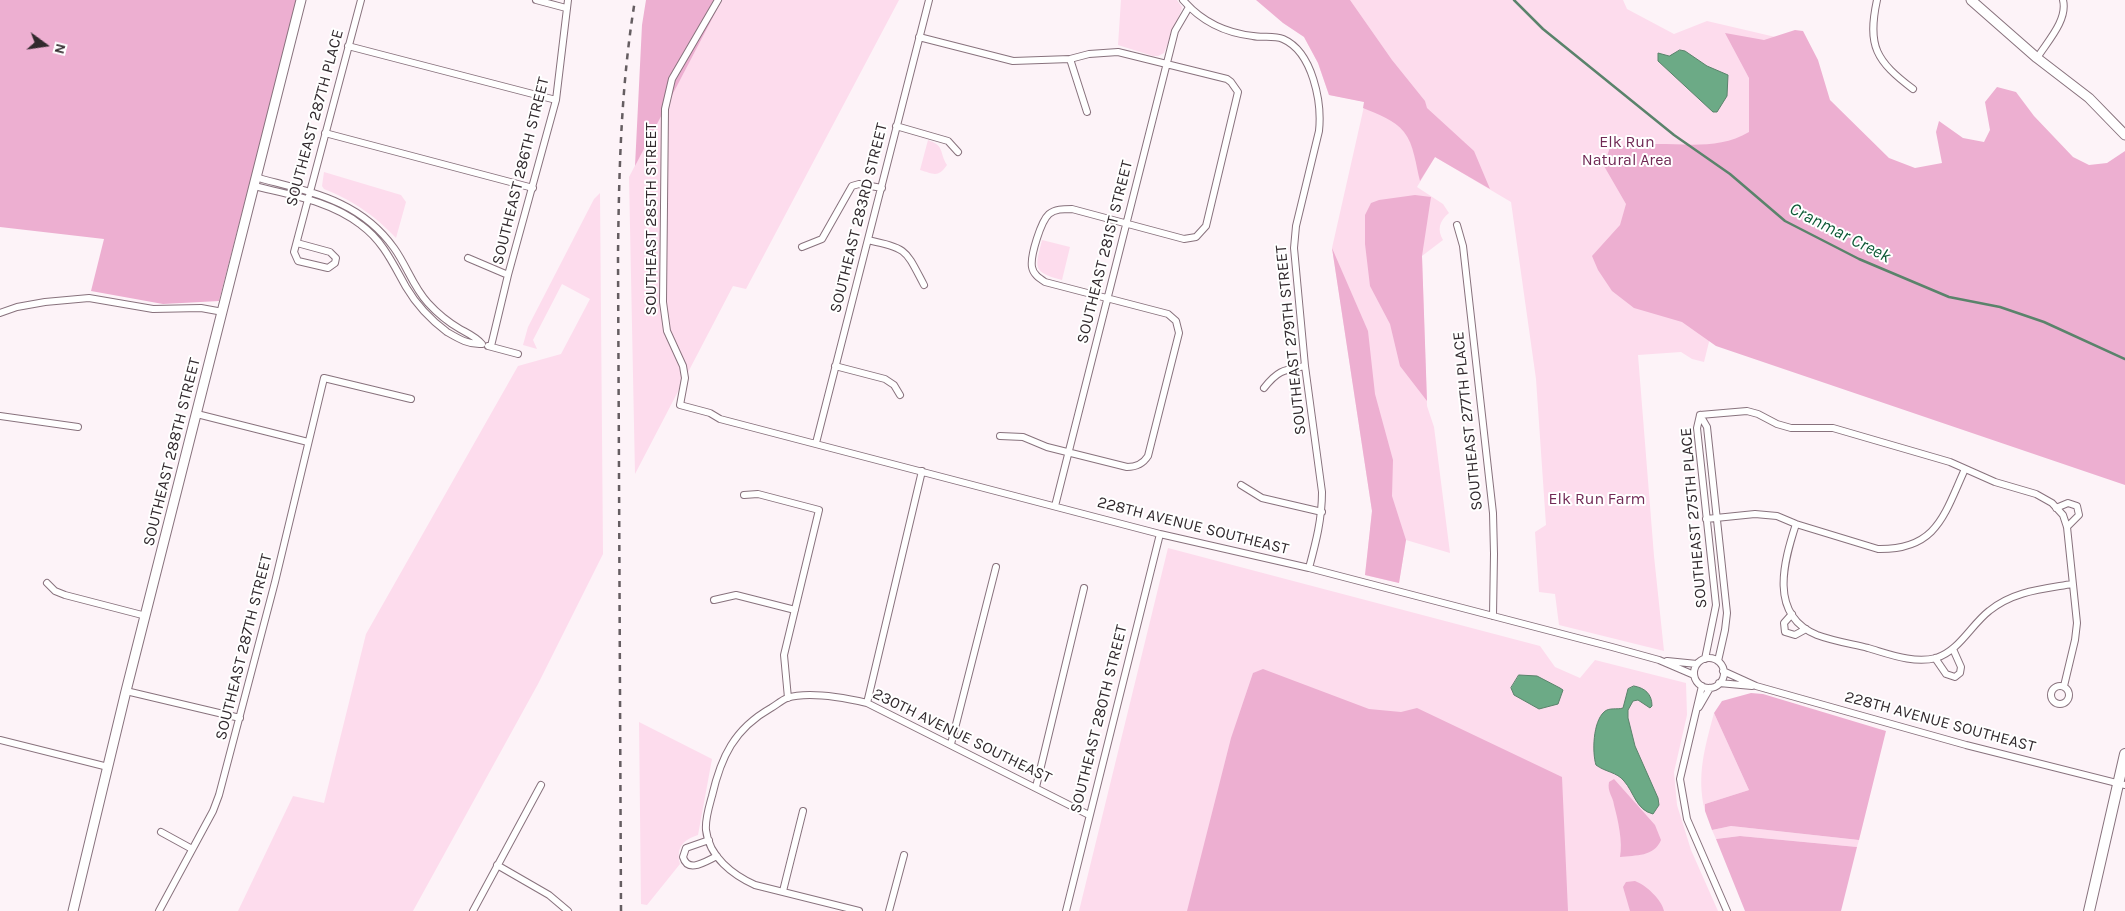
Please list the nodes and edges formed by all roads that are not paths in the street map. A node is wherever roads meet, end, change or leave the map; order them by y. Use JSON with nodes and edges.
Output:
{"nodes":[{"id":1,"x":301,"y":0,"type":"edge"},
{"id":2,"x":360,"y":0,"type":"edge"},
{"id":3,"x":536,"y":0,"type":"edge"},
{"id":4,"x":568,"y":0,"type":"edge"},
{"id":5,"x":718,"y":0,"type":"edge"},
{"id":6,"x":929,"y":0,"type":"edge"},
{"id":7,"x":1183,"y":0,"type":"edge"},
{"id":8,"x":1877,"y":0,"type":"edge"},
{"id":9,"x":1971,"y":0,"type":"edge"},
{"id":10,"x":2063,"y":0,"type":"edge"},
{"id":11,"x":1189,"y":7,"type":"junction"},
{"id":12,"x":566,"y":8,"type":"junction"},
{"id":13,"x":919,"y":37,"type":"junction"},
{"id":14,"x":348,"y":46,"type":"junction"},
{"id":15,"x":2037,"y":58,"type":"junction"},
{"id":16,"x":1070,"y":59,"type":"junction"},
{"id":17,"x":1167,"y":63,"type":"junction"},
{"id":18,"x":1913,"y":89,"type":"dead end"},
{"id":19,"x":556,"y":100,"type":"junction"},
{"id":20,"x":1087,"y":112,"type":"dead end"},
{"id":21,"x":896,"y":126,"type":"junction"},
{"id":22,"x":325,"y":133,"type":"junction"},
{"id":23,"x":2125,"y":134,"type":"edge"},
{"id":24,"x":958,"y":152,"type":"dead end"},
{"id":25,"x":255,"y":182,"type":"junction"},
{"id":26,"x":533,"y":188,"type":"junction"},
{"id":27,"x":882,"y":188,"type":"junction"},
{"id":28,"x":309,"y":192,"type":"junction"},
{"id":29,"x":307,"y":200,"type":"junction"},
{"id":30,"x":1126,"y":224,"type":"junction"},
{"id":31,"x":1457,"y":225,"type":"dead end"},
{"id":32,"x":868,"y":240,"type":"junction"},
{"id":33,"x":296,"y":243,"type":"junction"},
{"id":34,"x":802,"y":247,"type":"dead end"},
{"id":35,"x":468,"y":258,"type":"dead end"},
{"id":36,"x":508,"y":275,"type":"junction"},
{"id":37,"x":924,"y":285,"type":"dead end"},
{"id":38,"x":1108,"y":298,"type":"junction"},
{"id":39,"x":223,"y":312,"type":"junction"},
{"id":40,"x":0,"y":313,"type":"edge"},
{"id":41,"x":482,"y":344,"type":"junction"},
{"id":42,"x":491,"y":346,"type":"junction"},
{"id":43,"x":518,"y":354,"type":"dead end"},
{"id":44,"x":835,"y":366,"type":"junction"},
{"id":45,"x":1305,"y":366,"type":"junction"},
{"id":46,"x":1264,"y":388,"type":"dead end"},
{"id":47,"x":900,"y":395,"type":"dead end"},
{"id":48,"x":411,"y":399,"type":"dead end"},
{"id":49,"x":197,"y":414,"type":"junction"},
{"id":50,"x":1700,"y":415,"type":"junction"},
{"id":51,"x":0,"y":416,"type":"edge"},
{"id":52,"x":720,"y":419,"type":"joint"},
{"id":53,"x":78,"y":427,"type":"dead end"},
{"id":54,"x":1000,"y":436,"type":"dead end"},
{"id":55,"x":308,"y":442,"type":"junction"},
{"id":56,"x":816,"y":442,"type":"junction"},
{"id":57,"x":1069,"y":452,"type":"junction"},
{"id":58,"x":1965,"y":469,"type":"junction"},
{"id":59,"x":922,"y":471,"type":"junction"},
{"id":60,"x":1241,"y":486,"type":"dead end"},
{"id":61,"x":744,"y":495,"type":"dead end"},
{"id":62,"x":1055,"y":506,"type":"junction"},
{"id":63,"x":2056,"y":508,"type":"junction"},
{"id":64,"x":1322,"y":512,"type":"junction"},
{"id":65,"x":1717,"y":518,"type":"junction"},
{"id":66,"x":1706,"y":519,"type":"junction"},
{"id":67,"x":1796,"y":524,"type":"junction"},
{"id":68,"x":2067,"y":527,"type":"junction"},
{"id":69,"x":1160,"y":534,"type":"junction"},
{"id":70,"x":996,"y":567,"type":"dead end"},
{"id":71,"x":1309,"y":568,"type":"junction"},
{"id":72,"x":46,"y":583,"type":"dead end"},
{"id":73,"x":2072,"y":584,"type":"junction"},
{"id":74,"x":1084,"y":588,"type":"dead end"},
{"id":75,"x":714,"y":600,"type":"dead end"},
{"id":76,"x":795,"y":610,"type":"junction"},
{"id":77,"x":1792,"y":614,"type":"junction"},
{"id":78,"x":146,"y":616,"type":"junction"},
{"id":79,"x":1493,"y":616,"type":"junction"},
{"id":80,"x":1806,"y":629,"type":"junction"},
{"id":81,"x":1952,"y":648,"type":"junction"},
{"id":82,"x":1705,"y":658,"type":"junction"},
{"id":83,"x":1935,"y":658,"type":"junction"},
{"id":84,"x":1659,"y":660,"type":"junction"},
{"id":85,"x":1718,"y":661,"type":"junction"},
{"id":86,"x":1697,"y":664,"type":"junction"},
{"id":87,"x":1723,"y":671,"type":"junction"},
{"id":88,"x":1694,"y":675,"type":"junction"},
{"id":89,"x":1719,"y":683,"type":"junction"},
{"id":90,"x":1702,"y":686,"type":"junction"},
{"id":91,"x":1756,"y":686,"type":"junction"},
{"id":92,"x":2064,"y":686,"type":"dead end"},
{"id":93,"x":1710,"y":688,"type":"junction"},
{"id":94,"x":126,"y":691,"type":"junction"},
{"id":95,"x":788,"y":698,"type":"junction"},
{"id":96,"x":867,"y":703,"type":"junction"},
{"id":97,"x":1694,"y":714,"type":"junction"},
{"id":98,"x":240,"y":718,"type":"junction"},
{"id":99,"x":0,"y":740,"type":"edge"},
{"id":100,"x":950,"y":744,"type":"junction"},
{"id":101,"x":2125,"y":754,"type":"edge"},
{"id":102,"x":108,"y":767,"type":"junction"},
{"id":103,"x":541,"y":785,"type":"dead end"},
{"id":104,"x":2122,"y":786,"type":"edge"},
{"id":105,"x":1036,"y":788,"type":"junction"},
{"id":106,"x":803,"y":811,"type":"dead end"},
{"id":107,"x":1089,"y":815,"type":"junction"},
{"id":108,"x":160,"y":832,"type":"dead end"},
{"id":109,"x":709,"y":840,"type":"junction"},
{"id":110,"x":192,"y":849,"type":"junction"},
{"id":111,"x":904,"y":855,"type":"dead end"},
{"id":112,"x":717,"y":856,"type":"junction"},
{"id":113,"x":497,"y":866,"type":"junction"},
{"id":114,"x":783,"y":891,"type":"junction"},
{"id":115,"x":74,"y":911,"type":"edge"},
{"id":116,"x":159,"y":911,"type":"edge"},
{"id":117,"x":473,"y":911,"type":"edge"},
{"id":118,"x":568,"y":911,"type":"edge"},
{"id":119,"x":859,"y":911,"type":"edge"},
{"id":120,"x":889,"y":911,"type":"edge"},
{"id":121,"x":1066,"y":911,"type":"edge"},
{"id":122,"x":1727,"y":911,"type":"edge"},
{"id":123,"x":2089,"y":911,"type":"edge"}],
"edges":[{"from":1,"to":25,"type":"street","name":"SOUTHEAST 288TH STREET"},
{"from":2,"to":14,"type":"street","name":"SOUTHEAST 287TH PLACE"},
{"from":3,"to":12,"type":"street"},
{"from":4,"to":12,"type":"street","name":"SOUTHEAST 286TH STREET"},
{"from":5,"to":52,"type":"street","name":"SOUTHEAST 285TH STREET"},
{"from":6,"to":13,"type":"street","name":"SOUTHEAST 283RD STREET"},
{"from":7,"to":11,"type":"street"},
{"from":8,"to":18,"type":"street"},
{"from":9,"to":15,"type":"street"},
{"from":10,"to":15,"type":"street"},
{"from":11,"to":17,"type":"street","name":"SOUTHEAST 281ST STREET"},
{"from":11,"to":45,"type":"street","name":"SOUTHEAST 279TH STREET"},
{"from":12,"to":19,"type":"street","name":"SOUTHEAST 286TH STREET"},
{"from":13,"to":16,"type":"street"},
{"from":13,"to":21,"type":"street","name":"SOUTHEAST 283RD STREET"},
{"from":14,"to":19,"type":"street"},
{"from":14,"to":22,"type":"street","name":"SOUTHEAST 287TH PLACE"},
{"from":15,"to":23,"type":"street"},
{"from":16,"to":17,"type":"street"},
{"from":16,"to":20,"type":"street"},
{"from":17,"to":30,"type":"street","name":"SOUTHEAST 281ST STREET"},
{"from":17,"to":30,"type":"street"},
{"from":19,"to":26,"type":"street","name":"SOUTHEAST 286TH STREET"},
{"from":21,"to":24,"type":"street"},
{"from":21,"to":27,"type":"street","name":"SOUTHEAST 283RD STREET"},
{"from":22,"to":26,"type":"street"},
{"from":22,"to":28,"type":"street","name":"SOUTHEAST 287TH PLACE"},
{"from":25,"to":28,"type":"street"},
{"from":25,"to":29,"type":"street"},
{"from":25,"to":39,"type":"street","name":"SOUTHEAST 288TH STREET"},
{"from":26,"to":36,"type":"street","name":"SOUTHEAST 286TH STREET"},
{"from":27,"to":32,"type":"street","name":"SOUTHEAST 283RD STREET"},
{"from":27,"to":34,"type":"street"},
{"from":28,"to":29,"type":"street","name":"SOUTHEAST 287TH PLACE"},
{"from":28,"to":41,"type":"street"},
{"from":29,"to":33,"type":"street","name":"SOUTHEAST 287TH PLACE"},
{"from":29,"to":41,"type":"street"},
{"from":30,"to":38,"type":"street","name":"SOUTHEAST 281ST STREET"},
{"from":30,"to":38,"type":"street"},
{"from":31,"to":79,"type":"street","name":"SOUTHEAST 277TH PLACE"},
{"from":32,"to":37,"type":"street"},
{"from":32,"to":44,"type":"street","name":"SOUTHEAST 283RD STREET"},
{"from":33,"to":33,"type":"street"},
{"from":35,"to":36,"type":"street"},
{"from":36,"to":42,"type":"street","name":"SOUTHEAST 286TH STREET"},
{"from":38,"to":57,"type":"street","name":"SOUTHEAST 281ST STREET"},
{"from":38,"to":57,"type":"street"},
{"from":39,"to":40,"type":"street"},
{"from":39,"to":49,"type":"street","name":"SOUTHEAST 288TH STREET"},
{"from":41,"to":42,"type":"street"},
{"from":42,"to":43,"type":"street"},
{"from":44,"to":47,"type":"street"},
{"from":44,"to":56,"type":"street","name":"SOUTHEAST 283RD STREET"},
{"from":45,"to":46,"type":"street"},
{"from":45,"to":64,"type":"street","name":"SOUTHEAST 279TH STREET"},
{"from":48,"to":55,"type":"street","name":"SOUTHEAST 287TH STREET"},
{"from":49,"to":55,"type":"street"},
{"from":49,"to":78,"type":"street","name":"SOUTHEAST 288TH STREET"},
{"from":50,"to":58,"type":"street"},
{"from":50,"to":65,"type":"street","name":"SOUTHEAST 275TH PLACE"},
{"from":50,"to":66,"type":"street","name":"SOUTHEAST 275TH PLACE"},
{"from":51,"to":53,"type":"street"},
{"from":52,"to":56,"type":"street","name":"228TH AVENUE SOUTHEAST"},
{"from":54,"to":57,"type":"street"},
{"from":55,"to":98,"type":"street","name":"SOUTHEAST 287TH STREET"},
{"from":56,"to":59,"type":"street","name":"228TH AVENUE SOUTHEAST"},
{"from":57,"to":62,"type":"street","name":"SOUTHEAST 281ST STREET"},
{"from":58,"to":63,"type":"street"},
{"from":58,"to":67,"type":"street"},
{"from":59,"to":62,"type":"street","name":"228TH AVENUE SOUTHEAST"},
{"from":59,"to":96,"type":"street"},
{"from":60,"to":64,"type":"street"},
{"from":61,"to":76,"type":"street"},
{"from":62,"to":69,"type":"street","name":"228TH AVENUE SOUTHEAST"},
{"from":63,"to":68,"type":"street"},
{"from":63,"to":68,"type":"street"},
{"from":64,"to":71,"type":"street","name":"SOUTHEAST 279TH STREET"},
{"from":65,"to":66,"type":"street"},
{"from":65,"to":67,"type":"street"},
{"from":65,"to":85,"type":"street","name":"SOUTHEAST 275TH PLACE"},
{"from":66,"to":82,"type":"street","name":"SOUTHEAST 275TH PLACE"},
{"from":67,"to":77,"type":"street"},
{"from":68,"to":73,"type":"street"},
{"from":69,"to":71,"type":"street","name":"228TH AVENUE SOUTHEAST"},
{"from":69,"to":107,"type":"street","name":"SOUTHEAST 280TH STREET"},
{"from":70,"to":100,"type":"street"},
{"from":71,"to":79,"type":"street","name":"228TH AVENUE SOUTHEAST"},
{"from":72,"to":78,"type":"street"},
{"from":73,"to":81,"type":"street"},
{"from":73,"to":92,"type":"street"},
{"from":74,"to":105,"type":"street"},
{"from":75,"to":76,"type":"street"},
{"from":76,"to":95,"type":"street"},
{"from":77,"to":80,"type":"street"},
{"from":77,"to":80,"type":"street"},
{"from":78,"to":94,"type":"street","name":"SOUTHEAST 288TH STREET"},
{"from":79,"to":84,"type":"street","name":"228TH AVENUE SOUTHEAST"},
{"from":80,"to":83,"type":"street"},
{"from":81,"to":83,"type":"street"},
{"from":81,"to":83,"type":"street"},
{"from":82,"to":85,"type":"street"},
{"from":82,"to":86,"type":"street"},
{"from":84,"to":86,"type":"street","name":"228TH AVENUE SOUTHEAST"},
{"from":84,"to":88,"type":"street","name":"228TH AVENUE SOUTHEAST"},
{"from":85,"to":87,"type":"street"},
{"from":86,"to":88,"type":"street"},
{"from":87,"to":89,"type":"street"},
{"from":87,"to":91,"type":"street","name":"228TH AVENUE SOUTHEAST"},
{"from":88,"to":90,"type":"street"},
{"from":89,"to":91,"type":"street","name":"228TH AVENUE SOUTHEAST"},
{"from":89,"to":93,"type":"street"},
{"from":90,"to":93,"type":"street"},
{"from":90,"to":97,"type":"street"},
{"from":91,"to":104,"type":"street","name":"228TH AVENUE SOUTHEAST"},
{"from":93,"to":97,"type":"street"},
{"from":94,"to":98,"type":"street"},
{"from":94,"to":102,"type":"street","name":"SOUTHEAST 288TH STREET"},
{"from":95,"to":96,"type":"street","name":"230TH AVENUE SOUTHEAST"},
{"from":95,"to":109,"type":"street"},
{"from":96,"to":100,"type":"street","name":"230TH AVENUE SOUTHEAST"},
{"from":97,"to":122,"type":"street"},
{"from":98,"to":110,"type":"street","name":"SOUTHEAST 287TH STREET"},
{"from":99,"to":102,"type":"street"},
{"from":100,"to":105,"type":"street","name":"230TH AVENUE SOUTHEAST"},
{"from":101,"to":104,"type":"main road"},
{"from":102,"to":115,"type":"street","name":"SOUTHEAST 288TH STREET"},
{"from":103,"to":113,"type":"street"},
{"from":104,"to":123,"type":"main road"},
{"from":105,"to":107,"type":"street","name":"230TH AVENUE SOUTHEAST"},
{"from":106,"to":114,"type":"street"},
{"from":107,"to":121,"type":"street","name":"SOUTHEAST 280TH STREET"},
{"from":108,"to":110,"type":"street"},
{"from":109,"to":112,"type":"street"},
{"from":109,"to":112,"type":"street"},
{"from":110,"to":116,"type":"street","name":"SOUTHEAST 287TH STREET"},
{"from":111,"to":120,"type":"street"},
{"from":112,"to":114,"type":"street"},
{"from":113,"to":117,"type":"street"},
{"from":113,"to":118,"type":"street"},
{"from":114,"to":119,"type":"street"}]}
